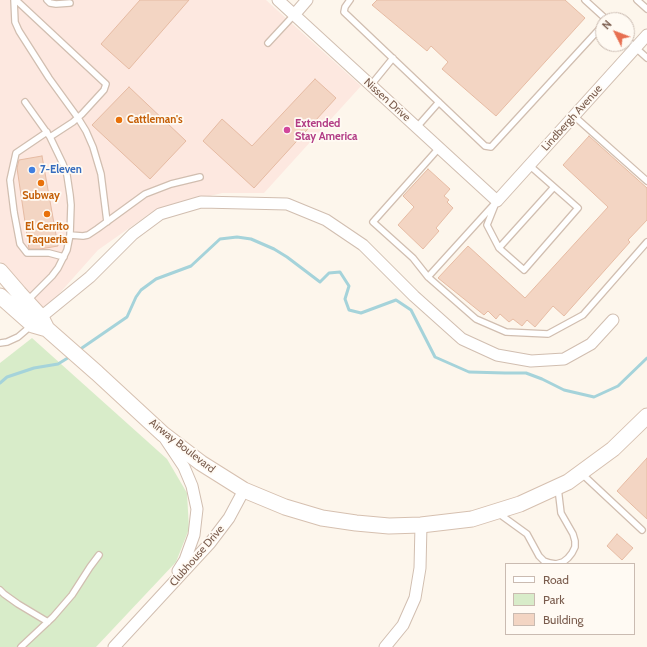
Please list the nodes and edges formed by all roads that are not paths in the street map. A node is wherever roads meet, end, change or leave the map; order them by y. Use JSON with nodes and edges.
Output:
{"nodes":[{"id":1,"x":15,"y":0,"type":"edge"},
{"id":2,"x":47,"y":0,"type":"edge"},
{"id":3,"x":278,"y":0,"type":"edge"},
{"id":4,"x":307,"y":0,"type":"edge"},
{"id":5,"x":350,"y":0,"type":"edge"},
{"id":6,"x":585,"y":0,"type":"edge"},
{"id":7,"x":637,"y":0,"type":"edge"},
{"id":8,"x":70,"y":3,"type":"dead end"},
{"id":9,"x":647,"y":9,"type":"edge"},
{"id":10,"x":598,"y":12,"type":"edge"},
{"id":11,"x":294,"y":15,"type":"junction"},
{"id":12,"x":595,"y":35,"type":"edge"},
{"id":13,"x":647,"y":35,"type":"edge"},
{"id":14,"x":268,"y":43,"type":"dead end"},
{"id":15,"x":635,"y":48,"type":"joint"},
{"id":16,"x":631,"y":52,"type":"edge"},
{"id":17,"x":393,"y":58,"type":"junction"},
{"id":18,"x":647,"y":58,"type":"edge"},
{"id":19,"x":370,"y":85,"type":"junction"},
{"id":20,"x":25,"y":102,"type":"dead end"},
{"id":21,"x":439,"y":102,"type":"junction"},
{"id":22,"x":574,"y":116,"type":"junction"},
{"id":23,"x":78,"y":118,"type":"junction"},
{"id":24,"x":417,"y":127,"type":"junction"},
{"id":25,"x":48,"y":135,"type":"junction"},
{"id":26,"x":439,"y":148,"type":"junction"},
{"id":27,"x":529,"y":165,"type":"junction"},
{"id":28,"x":200,"y":177,"type":"dead end"},
{"id":29,"x":647,"y":181,"type":"edge"},
{"id":30,"x":554,"y":187,"type":"junction"},
{"id":31,"x":497,"y":201,"type":"junction"},
{"id":32,"x":107,"y":222,"type":"junction"},
{"id":33,"x":70,"y":235,"type":"junction"},
{"id":34,"x":647,"y":242,"type":"edge"},
{"id":35,"x":499,"y":248,"type":"junction"},
{"id":36,"x":64,"y":257,"type":"junction"},
{"id":37,"x":0,"y":272,"type":"edge"},
{"id":38,"x":428,"y":277,"type":"junction"},
{"id":39,"x":0,"y":296,"type":"edge"},
{"id":40,"x":27,"y":302,"type":"junction"},
{"id":41,"x":614,"y":320,"type":"dead end"},
{"id":42,"x":40,"y":324,"type":"junction"},
{"id":43,"x":0,"y":343,"type":"edge"},
{"id":44,"x":647,"y":416,"type":"edge"},
{"id":45,"x":163,"y":434,"type":"junction"},
{"id":46,"x":580,"y":473,"type":"junction"},
{"id":47,"x":557,"y":487,"type":"junction"},
{"id":48,"x":244,"y":490,"type":"junction"},
{"id":49,"x":497,"y":511,"type":"junction"},
{"id":50,"x":420,"y":525,"type":"junction"},
{"id":51,"x":642,"y":530,"type":"dead end"},
{"id":52,"x":99,"y":555,"type":"dead end"},
{"id":53,"x":550,"y":563,"type":"edge"},
{"id":54,"x":560,"y":563,"type":"edge"},
{"id":55,"x":0,"y":590,"type":"edge"},
{"id":56,"x":159,"y":599,"type":"junction"},
{"id":57,"x":48,"y":622,"type":"junction"},
{"id":58,"x":21,"y":647,"type":"edge"},
{"id":59,"x":114,"y":647,"type":"edge"},
{"id":60,"x":386,"y":647,"type":"edge"}],
"edges":[{"from":1,"to":23,"type":"lane"},
{"from":1,"to":23,"type":"lane"},
{"from":2,"to":8,"type":"lane"},
{"from":3,"to":11,"type":"street","name":"Nissen Drive"},
{"from":4,"to":11,"type":"street"},
{"from":5,"to":17,"type":"lane"},
{"from":6,"to":10,"type":"lane"},
{"from":7,"to":9,"type":"lane"},
{"from":11,"to":14,"type":"lane"},
{"from":11,"to":19,"type":"street","name":"Nissen Drive"},
{"from":12,"to":21,"type":"lane"},
{"from":13,"to":15,"type":"street","name":"Lindbergh Avenue"},
{"from":15,"to":18,"type":"lane"},
{"from":16,"to":22,"type":"street","name":"Lindbergh Avenue"},
{"from":17,"to":19,"type":"lane"},
{"from":17,"to":21,"type":"lane"},
{"from":19,"to":24,"type":"street","name":"Nissen Drive"},
{"from":20,"to":25,"type":"lane"},
{"from":21,"to":24,"type":"lane"},
{"from":22,"to":27,"type":"street","name":"Lindbergh Avenue"},
{"from":22,"to":29,"type":"lane"},
{"from":23,"to":25,"type":"lane"},
{"from":23,"to":32,"type":"lane"},
{"from":24,"to":26,"type":"street","name":"Nissen Drive"},
{"from":25,"to":33,"type":"lane"},
{"from":25,"to":36,"type":"lane"},
{"from":26,"to":31,"type":"street","name":"Nissen Drive"},
{"from":26,"to":38,"type":"lane"},
{"from":27,"to":30,"type":"lane"},
{"from":27,"to":31,"type":"street","name":"Lindbergh Avenue"},
{"from":28,"to":32,"type":"lane"},
{"from":30,"to":35,"type":"lane"},
{"from":30,"to":35,"type":"lane"},
{"from":31,"to":35,"type":"lane"},
{"from":31,"to":38,"type":"lane"},
{"from":32,"to":33,"type":"lane"},
{"from":33,"to":36,"type":"lane"},
{"from":34,"to":38,"type":"lane"},
{"from":36,"to":40,"type":"lane"},
{"from":37,"to":40,"type":"main road","name":"Airway Boulevard"},
{"from":39,"to":42,"type":"main road","name":"Airway Boulevard"},
{"from":40,"to":42,"type":"main road","name":"Airway Boulevard"},
{"from":41,"to":42,"type":"street"},
{"from":42,"to":43,"type":"lane"},
{"from":42,"to":45,"type":"main road","name":"Airway Boulevard"},
{"from":44,"to":46,"type":"main road","name":"Airway Boulevard"},
{"from":45,"to":48,"type":"main road","name":"Airway Boulevard"},
{"from":45,"to":56,"type":"street","name":"Clubhouse Drive"},
{"from":46,"to":47,"type":"main road","name":"Airway Boulevard"},
{"from":46,"to":51,"type":"lane"},
{"from":47,"to":49,"type":"main road","name":"Airway Boulevard"},
{"from":47,"to":54,"type":"lane"},
{"from":48,"to":50,"type":"main road","name":"Airway Boulevard"},
{"from":48,"to":56,"type":"street","name":"Clubhouse Drive"},
{"from":49,"to":50,"type":"main road","name":"Airway Boulevard"},
{"from":49,"to":53,"type":"lane"},
{"from":50,"to":60,"type":"street"},
{"from":52,"to":57,"type":"lane"},
{"from":55,"to":57,"type":"lane"},
{"from":56,"to":59,"type":"street","name":"Clubhouse Drive"},
{"from":57,"to":58,"type":"lane"}]}
